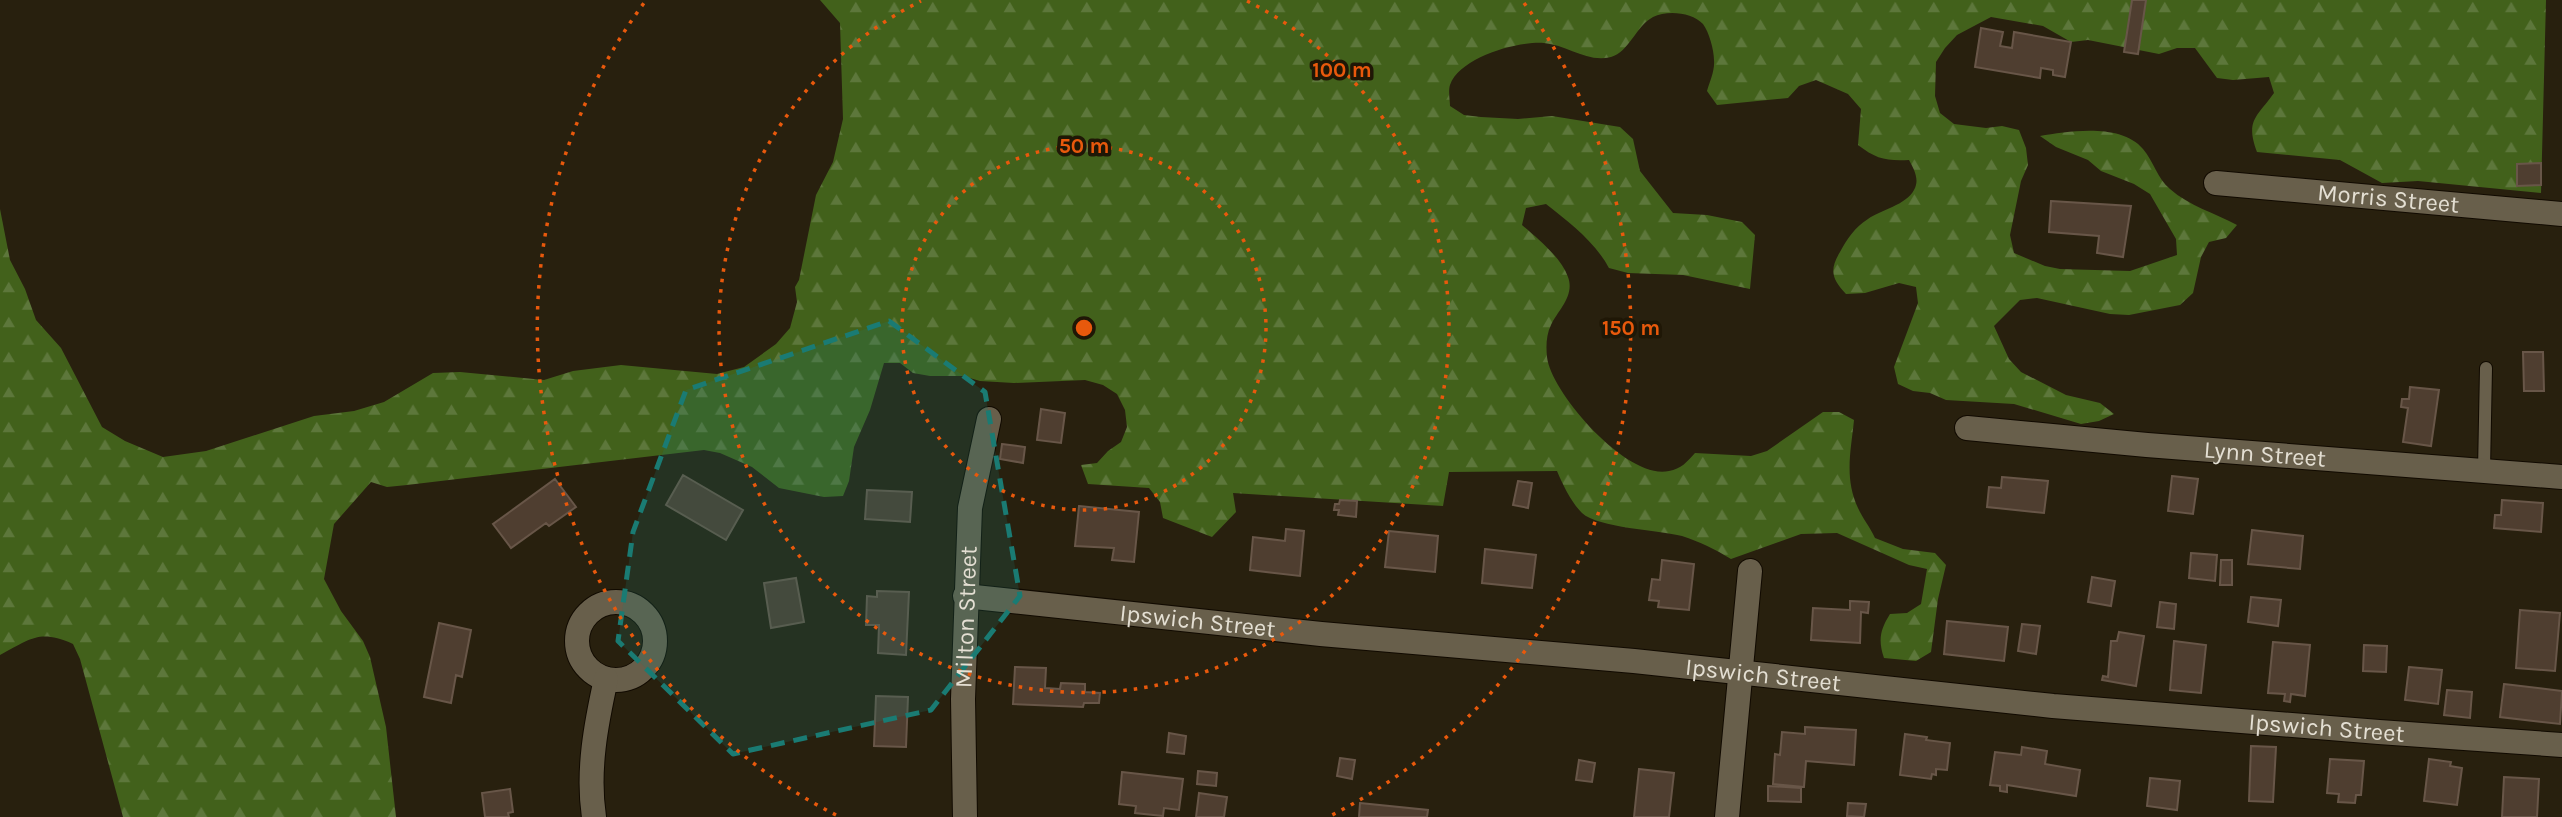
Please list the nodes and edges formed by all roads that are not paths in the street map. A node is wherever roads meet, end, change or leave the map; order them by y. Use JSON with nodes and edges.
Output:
{"nodes":[{"id":1,"x":2216,"y":183,"type":"dead end"},
{"id":2,"x":2562,"y":215,"type":"edge"},
{"id":3,"x":2486,"y":368,"type":"dead end"},
{"id":4,"x":989,"y":419,"type":"dead end"},
{"id":5,"x":1967,"y":428,"type":"dead end"},
{"id":6,"x":2484,"y":470,"type":"junction"},
{"id":7,"x":2562,"y":477,"type":"edge"},
{"id":8,"x":1751,"y":571,"type":"dead end"},
{"id":9,"x":965,"y":596,"type":"junction"},
{"id":10,"x":1742,"y":673,"type":"junction"},
{"id":11,"x":606,"y":679,"type":"dead end"},
{"id":12,"x":2562,"y":744,"type":"edge"},
{"id":13,"x":594,"y":817,"type":"edge"},
{"id":14,"x":965,"y":817,"type":"edge"},
{"id":15,"x":1727,"y":817,"type":"edge"}],
"edges":[{"from":1,"to":2,"type":"street","name":"Morris Street"},
{"from":3,"to":6,"type":"lane"},
{"from":4,"to":9,"type":"street","name":"Milton Street"},
{"from":5,"to":6,"type":"street","name":"Lynn Street"},
{"from":6,"to":7,"type":"street","name":"Lynn Street"},
{"from":8,"to":10,"type":"street"},
{"from":9,"to":10,"type":"street","name":"Ipswich Street"},
{"from":9,"to":14,"type":"street","name":"Milton Street"},
{"from":10,"to":12,"type":"street","name":"Ipswich Street"},
{"from":10,"to":15,"type":"street"},
{"from":11,"to":13,"type":"street"}]}
